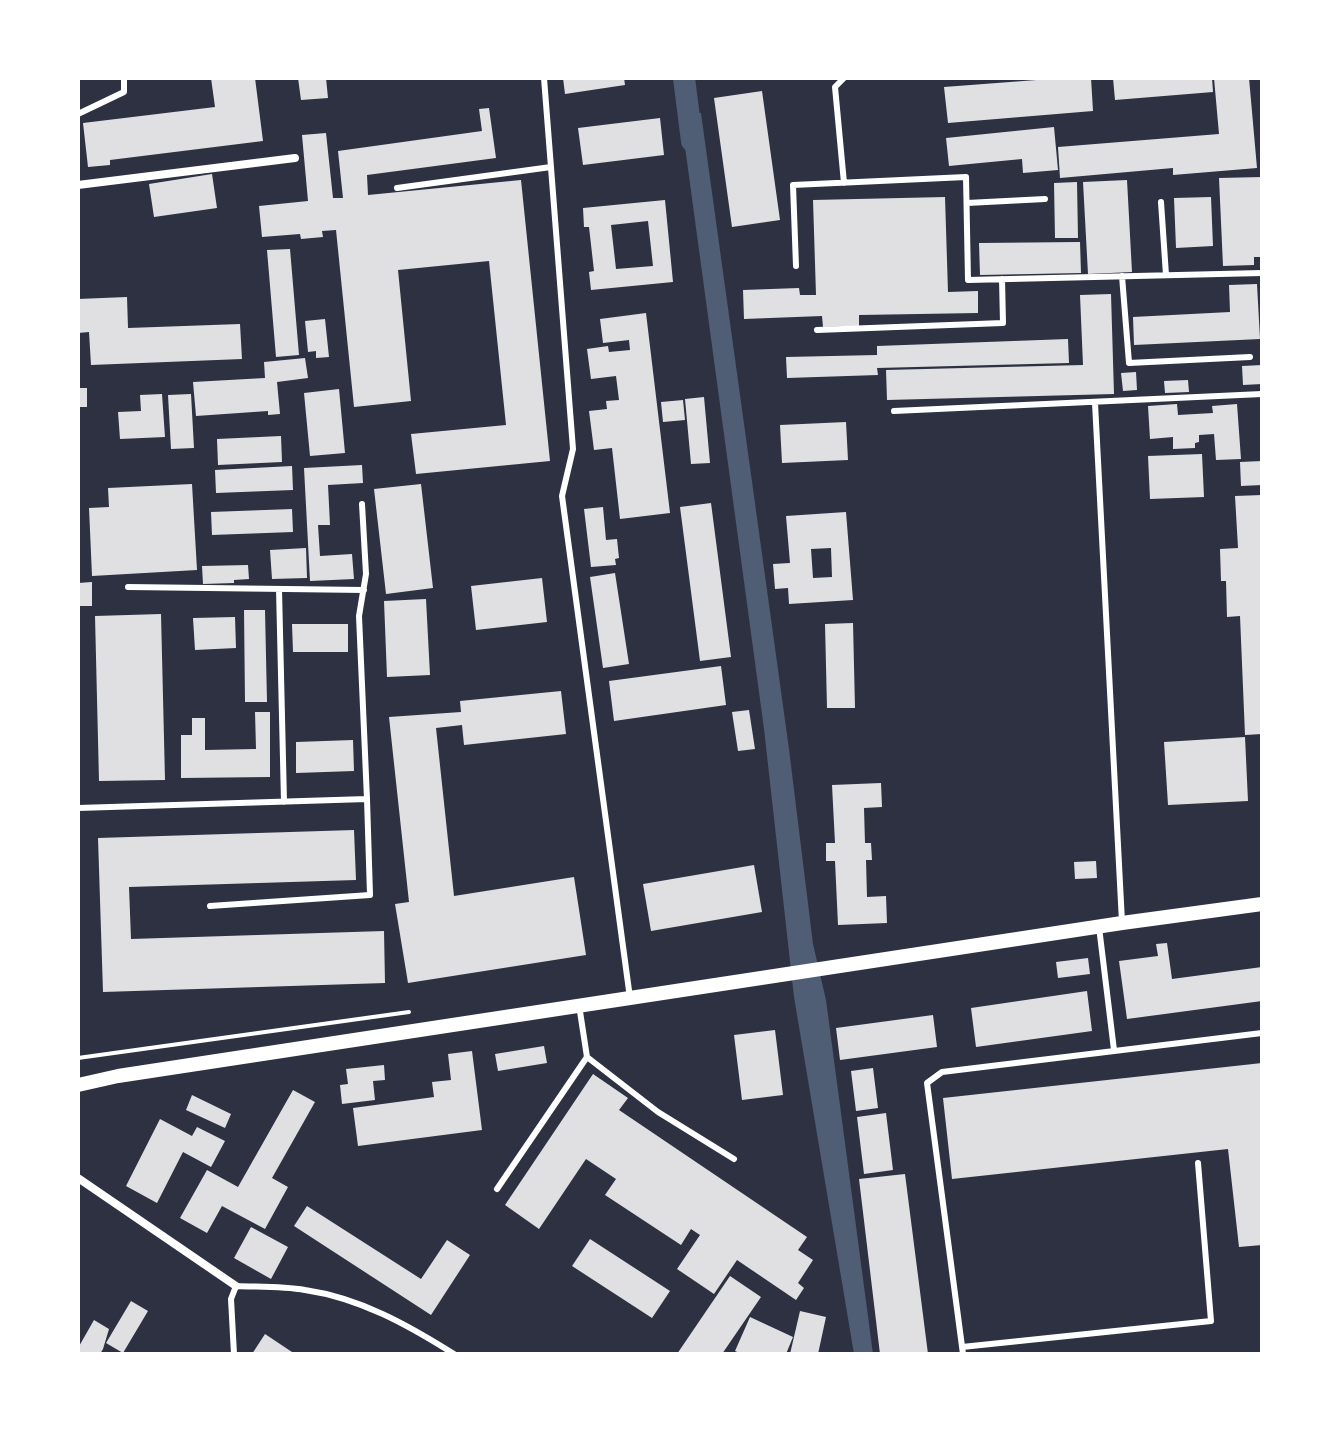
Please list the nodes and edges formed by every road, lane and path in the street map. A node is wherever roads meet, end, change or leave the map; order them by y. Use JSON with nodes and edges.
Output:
{"nodes":[{"id":1,"x":124,"y":78,"type":"edge"},
{"id":2,"x":544,"y":78,"type":"edge"},
{"id":3,"x":844,"y":78,"type":"edge"},
{"id":4,"x":78,"y":114,"type":"edge"},
{"id":5,"x":295,"y":158,"type":"dead end"},
{"id":6,"x":551,"y":167,"type":"junction"},
{"id":7,"x":844,"y":183,"type":"junction"},
{"id":8,"x":78,"y":185,"type":"edge"},
{"id":9,"x":397,"y":188,"type":"dead end"},
{"id":10,"x":1045,"y":199,"type":"dead end"},
{"id":11,"x":1161,"y":202,"type":"dead end"},
{"id":12,"x":967,"y":203,"type":"junction"},
{"id":13,"x":796,"y":266,"type":"dead end"},
{"id":14,"x":1262,"y":273,"type":"edge"},
{"id":15,"x":1166,"y":275,"type":"junction"},
{"id":16,"x":1122,"y":276,"type":"junction"},
{"id":17,"x":1002,"y":279,"type":"junction"},
{"id":18,"x":817,"y":330,"type":"dead end"},
{"id":19,"x":1250,"y":357,"type":"dead end"},
{"id":20,"x":1262,"y":394,"type":"edge"},
{"id":21,"x":1095,"y":403,"type":"junction"},
{"id":22,"x":894,"y":411,"type":"dead end"},
{"id":23,"x":362,"y":504,"type":"dead end"},
{"id":24,"x":128,"y":587,"type":"dead end"},
{"id":25,"x":279,"y":589,"type":"junction"},
{"id":26,"x":364,"y":590,"type":"junction"},
{"id":27,"x":367,"y":799,"type":"junction"},
{"id":28,"x":284,"y":802,"type":"junction"},
{"id":29,"x":78,"y":808,"type":"edge"},
{"id":30,"x":1262,"y":904,"type":"edge"},
{"id":31,"x":210,"y":906,"type":"dead end"},
{"id":32,"x":1122,"y":923,"type":"junction"},
{"id":33,"x":1099,"y":927,"type":"junction"},
{"id":34,"x":630,"y":998,"type":"junction"},
{"id":35,"x":579,"y":1005,"type":"junction"},
{"id":36,"x":1262,"y":1033,"type":"edge"},
{"id":37,"x":1114,"y":1050,"type":"junction"},
{"id":38,"x":587,"y":1057,"type":"junction"},
{"id":39,"x":78,"y":1083,"type":"edge"},
{"id":40,"x":734,"y":1159,"type":"dead end"},
{"id":41,"x":1198,"y":1163,"type":"dead end"},
{"id":42,"x":78,"y":1178,"type":"edge"},
{"id":43,"x":497,"y":1189,"type":"dead end"},
{"id":44,"x":236,"y":1286,"type":"junction"},
{"id":45,"x":962,"y":1350,"type":"edge"},
{"id":46,"x":234,"y":1354,"type":"edge"},
{"id":47,"x":454,"y":1354,"type":"edge"}],
"edges":[{"from":1,"to":4,"type":"lane"},
{"from":2,"to":6,"type":"lane"},
{"from":3,"to":7,"type":"lane"},
{"from":5,"to":8,"type":"street"},
{"from":6,"to":9,"type":"lane"},
{"from":6,"to":34,"type":"lane"},
{"from":7,"to":12,"type":"lane"},
{"from":7,"to":13,"type":"lane"},
{"from":10,"to":12,"type":"lane"},
{"from":11,"to":15,"type":"lane"},
{"from":12,"to":17,"type":"lane"},
{"from":14,"to":15,"type":"lane"},
{"from":15,"to":16,"type":"lane"},
{"from":16,"to":17,"type":"lane"},
{"from":16,"to":19,"type":"lane"},
{"from":17,"to":18,"type":"lane"},
{"from":20,"to":21,"type":"lane"},
{"from":21,"to":22,"type":"lane"},
{"from":21,"to":32,"type":"lane"},
{"from":23,"to":26,"type":"lane"},
{"from":24,"to":25,"type":"lane"},
{"from":25,"to":26,"type":"lane"},
{"from":25,"to":28,"type":"lane"},
{"from":26,"to":27,"type":"lane"},
{"from":27,"to":28,"type":"lane"},
{"from":27,"to":31,"type":"lane"},
{"from":28,"to":29,"type":"lane"},
{"from":30,"to":32,"type":"street"},
{"from":32,"to":33,"type":"street"},
{"from":33,"to":34,"type":"street"},
{"from":33,"to":37,"type":"lane"},
{"from":34,"to":35,"type":"street"},
{"from":35,"to":38,"type":"lane"},
{"from":35,"to":39,"type":"street"},
{"from":36,"to":37,"type":"lane"},
{"from":37,"to":45,"type":"lane"},
{"from":38,"to":40,"type":"lane"},
{"from":38,"to":43,"type":"lane"},
{"from":41,"to":45,"type":"lane"},
{"from":42,"to":44,"type":"street"},
{"from":44,"to":46,"type":"lane"},
{"from":44,"to":47,"type":"lane"}]}
